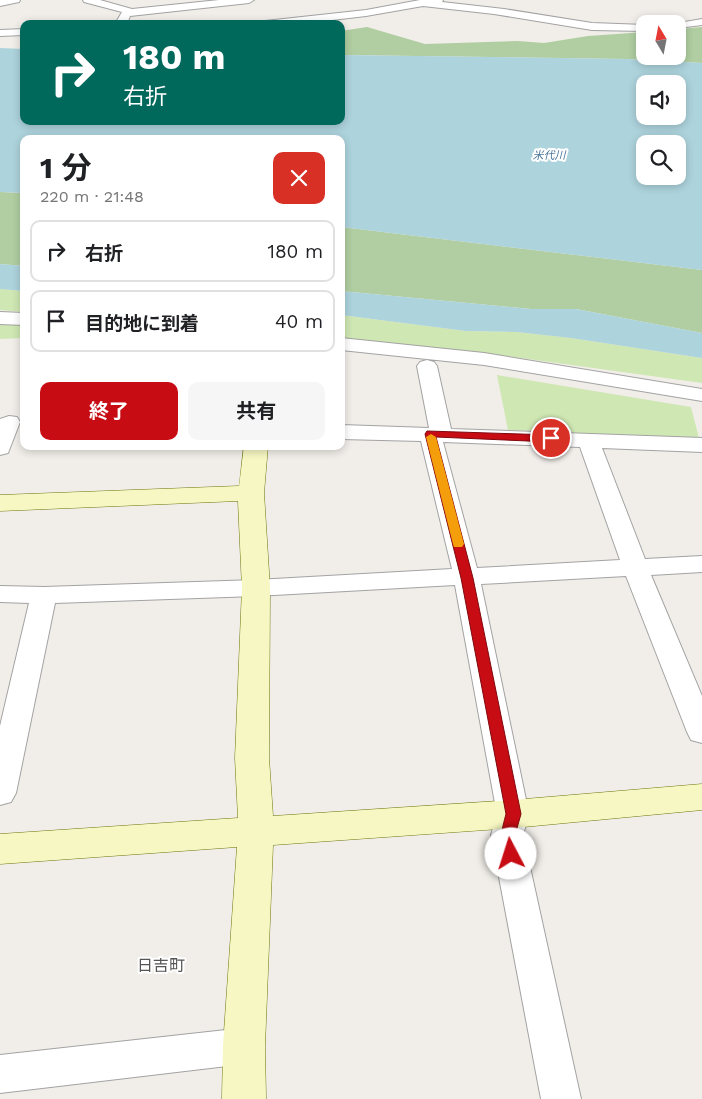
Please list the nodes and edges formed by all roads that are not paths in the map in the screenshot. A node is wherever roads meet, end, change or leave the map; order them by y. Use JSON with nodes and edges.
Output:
{"nodes":[{"id":1,"x":15,"y":0,"type":"edge"},
{"id":2,"x":88,"y":0,"type":"edge"},
{"id":3,"x":249,"y":0,"type":"edge"},
{"id":4,"x":438,"y":0,"type":"edge"},
{"id":5,"x":0,"y":3,"type":"edge"},
{"id":6,"x":424,"y":3,"type":"junction"},
{"id":7,"x":127,"y":13,"type":"junction"},
{"id":8,"x":122,"y":20,"type":"edge"},
{"id":9,"x":289,"y":20,"type":"edge"},
{"id":10,"x":702,"y":22,"type":"edge"},
{"id":11,"x":686,"y":24,"type":"edge"},
{"id":12,"x":636,"y":28,"type":"edge"},
{"id":13,"x":20,"y":32,"type":"edge"},
{"id":14,"x":0,"y":33,"type":"edge"},
{"id":15,"x":0,"y":318,"type":"edge"},
{"id":16,"x":20,"y":319,"type":"edge"},
{"id":17,"x":345,"y":344,"type":"edge"},
{"id":18,"x":427,"y":366,"type":"dead end"},
{"id":19,"x":702,"y":395,"type":"edge"},
{"id":20,"x":11,"y":422,"type":"edge"},
{"id":21,"x":345,"y":432,"type":"edge"},
{"id":22,"x":436,"y":434,"type":"junction"},
{"id":23,"x":588,"y":440,"type":"junction"},
{"id":24,"x":702,"y":445,"type":"edge"},
{"id":25,"x":0,"y":448,"type":"edge"},
{"id":26,"x":256,"y":450,"type":"edge"},
{"id":27,"x":251,"y":493,"type":"junction"},
{"id":28,"x":0,"y":503,"type":"edge"},
{"id":29,"x":702,"y":564,"type":"edge"},
{"id":30,"x":636,"y":567,"type":"junction"},
{"id":31,"x":467,"y":578,"type":"junction"},
{"id":32,"x":256,"y":588,"type":"junction"},
{"id":33,"x":0,"y":594,"type":"edge"},
{"id":34,"x":44,"y":595,"type":"junction"},
{"id":35,"x":702,"y":732,"type":"edge"},
{"id":36,"x":0,"y":793,"type":"edge"},
{"id":37,"x":702,"y":797,"type":"edge"},
{"id":38,"x":513,"y":814,"type":"junction"},
{"id":39,"x":256,"y":830,"type":"junction"},
{"id":40,"x":0,"y":849,"type":"edge"},
{"id":41,"x":244,"y":1046,"type":"junction"},
{"id":42,"x":0,"y":1074,"type":"edge"},
{"id":43,"x":244,"y":1099,"type":"edge"},
{"id":44,"x":561,"y":1099,"type":"edge"}],
"edges":[{"from":1,"to":5,"type":"street"},
{"from":2,"to":7,"type":"street"},
{"from":3,"to":7,"type":"street"},
{"from":4,"to":6,"type":"street"},
{"from":6,"to":9,"type":"street"},
{"from":6,"to":12,"type":"street"},
{"from":7,"to":8,"type":"street"},
{"from":10,"to":11,"type":"street"},
{"from":13,"to":14,"type":"street"},
{"from":15,"to":16,"type":"street"},
{"from":17,"to":19,"type":"street"},
{"from":18,"to":22,"type":"street"},
{"from":20,"to":25,"type":"street"},
{"from":21,"to":22,"type":"street"},
{"from":22,"to":23,"type":"street"},
{"from":22,"to":31,"type":"street"},
{"from":23,"to":24,"type":"street"},
{"from":23,"to":30,"type":"street"},
{"from":26,"to":27,"type":"street"},
{"from":27,"to":28,"type":"street"},
{"from":27,"to":32,"type":"street"},
{"from":29,"to":30,"type":"street"},
{"from":30,"to":31,"type":"street"},
{"from":30,"to":35,"type":"street"},
{"from":31,"to":32,"type":"street"},
{"from":31,"to":38,"type":"street"},
{"from":32,"to":34,"type":"street"},
{"from":32,"to":39,"type":"street"},
{"from":33,"to":34,"type":"street"},
{"from":34,"to":36,"type":"street"},
{"from":37,"to":38,"type":"street"},
{"from":38,"to":39,"type":"street"},
{"from":38,"to":44,"type":"street"},
{"from":39,"to":40,"type":"street"},
{"from":39,"to":41,"type":"street"},
{"from":41,"to":42,"type":"street"},
{"from":41,"to":43,"type":"street"}]}
